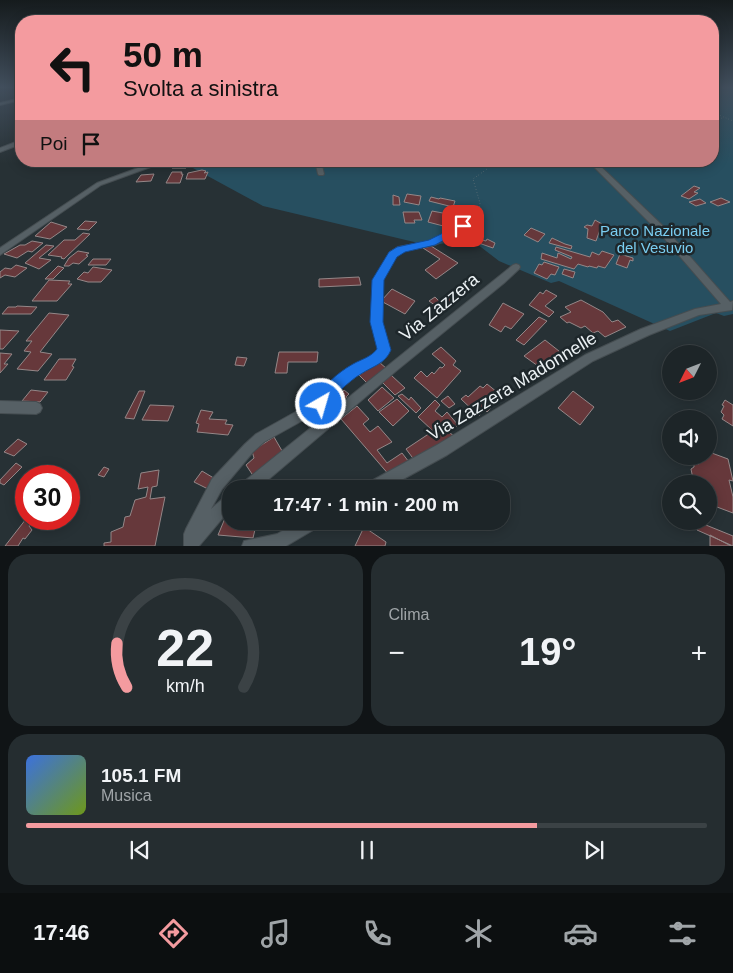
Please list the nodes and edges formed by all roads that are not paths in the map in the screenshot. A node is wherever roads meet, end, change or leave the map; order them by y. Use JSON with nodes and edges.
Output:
{"nodes":[{"id":1,"x":15,"y":144,"type":"edge"},
{"id":2,"x":0,"y":150,"type":"edge"},
{"id":3,"x":147,"y":167,"type":"edge"},
{"id":4,"x":319,"y":167,"type":"edge"},
{"id":5,"x":596,"y":167,"type":"edge"},
{"id":6,"x":321,"y":174,"type":"dead end"},
{"id":7,"x":476,"y":216,"type":"road end"},
{"id":8,"x":0,"y":252,"type":"edge"},
{"id":9,"x":516,"y":267,"type":"dead end"},
{"id":10,"x":731,"y":306,"type":"edge"},
{"id":11,"x":0,"y":407,"type":"edge"},
{"id":12,"x":36,"y":408,"type":"dead end"},
{"id":13,"x":257,"y":480,"type":"edge"},
{"id":14,"x":387,"y":480,"type":"edge"},
{"id":15,"x":222,"y":508,"type":"edge"},
{"id":16,"x":299,"y":530,"type":"edge"},
{"id":17,"x":191,"y":544,"type":"edge"},
{"id":18,"x":250,"y":546,"type":"edge"}],
"edges":[{"from":1,"to":2,"type":"street"},
{"from":3,"to":8,"type":"street"},
{"from":4,"to":6,"type":"street"},
{"from":5,"to":10,"type":"street"},
{"from":7,"to":17,"type":"street"},
{"from":9,"to":13,"type":"street","name":"Via Zazzera"},
{"from":10,"to":14,"type":"street","name":"Via Zazzera Madonnelle"},
{"from":11,"to":12,"type":"street"},
{"from":15,"to":17,"type":"street"},
{"from":16,"to":18,"type":"street"}]}
